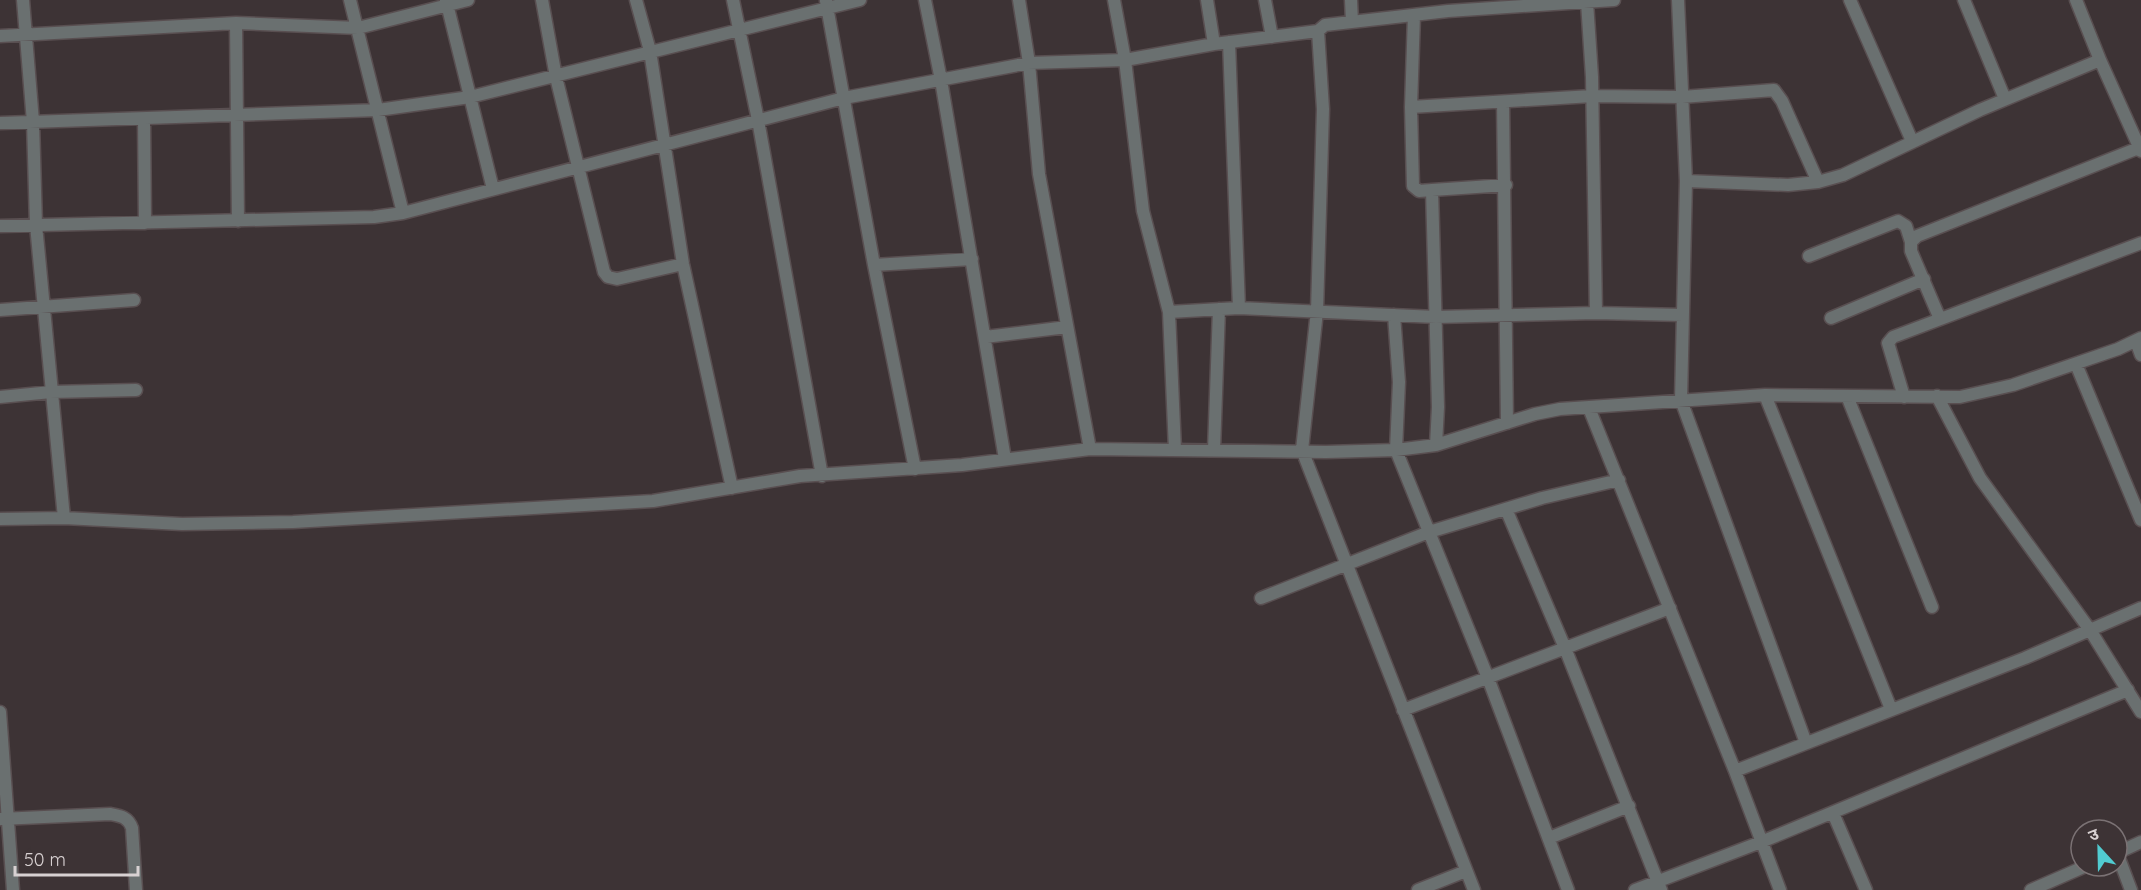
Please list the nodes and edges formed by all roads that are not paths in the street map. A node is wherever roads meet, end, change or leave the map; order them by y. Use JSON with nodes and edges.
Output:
{"nodes":[{"id":1,"x":23,"y":0,"type":"edge"},
{"id":2,"x":350,"y":0,"type":"edge"},
{"id":3,"x":468,"y":0,"type":"edge"},
{"id":4,"x":542,"y":0,"type":"edge"},
{"id":5,"x":636,"y":0,"type":"edge"},
{"id":6,"x":733,"y":0,"type":"edge"},
{"id":7,"x":860,"y":0,"type":"edge"},
{"id":8,"x":925,"y":0,"type":"edge"},
{"id":9,"x":1019,"y":0,"type":"edge"},
{"id":10,"x":1114,"y":0,"type":"edge"},
{"id":11,"x":1207,"y":0,"type":"edge"},
{"id":12,"x":1265,"y":0,"type":"edge"},
{"id":13,"x":1351,"y":0,"type":"edge"},
{"id":14,"x":1614,"y":0,"type":"edge"},
{"id":15,"x":1677,"y":0,"type":"edge"},
{"id":16,"x":1850,"y":0,"type":"edge"},
{"id":17,"x":1964,"y":0,"type":"edge"},
{"id":18,"x":2076,"y":0,"type":"edge"},
{"id":19,"x":1587,"y":2,"type":"junction"},
{"id":20,"x":446,"y":3,"type":"edge"},
{"id":21,"x":1536,"y":3,"type":"edge"},
{"id":22,"x":827,"y":4,"type":"edge"},
{"id":23,"x":1447,"y":6,"type":"edge"},
{"id":24,"x":1414,"y":15,"type":"junction"},
{"id":25,"x":1352,"y":22,"type":"junction"},
{"id":26,"x":236,"y":23,"type":"junction"},
{"id":27,"x":358,"y":28,"type":"junction"},
{"id":28,"x":739,"y":30,"type":"junction"},
{"id":29,"x":1318,"y":31,"type":"junction"},
{"id":30,"x":25,"y":34,"type":"junction"},
{"id":31,"x":0,"y":36,"type":"edge"},
{"id":32,"x":1272,"y":37,"type":"junction"},
{"id":33,"x":1229,"y":42,"type":"junction"},
{"id":34,"x":1214,"y":44,"type":"junction"},
{"id":35,"x":650,"y":51,"type":"junction"},
{"id":36,"x":1125,"y":60,"type":"junction"},
{"id":37,"x":2100,"y":60,"type":"junction"},
{"id":38,"x":1029,"y":63,"type":"junction"},
{"id":39,"x":556,"y":77,"type":"junction"},
{"id":40,"x":941,"y":80,"type":"junction"},
{"id":41,"x":1592,"y":96,"type":"junction"},
{"id":42,"x":470,"y":97,"type":"junction"},
{"id":43,"x":1682,"y":97,"type":"junction"},
{"id":44,"x":844,"y":98,"type":"junction"},
{"id":45,"x":2005,"y":99,"type":"junction"},
{"id":46,"x":1503,"y":102,"type":"junction"},
{"id":47,"x":1411,"y":108,"type":"junction"},
{"id":48,"x":378,"y":110,"type":"junction"},
{"id":49,"x":236,"y":116,"type":"junction"},
{"id":50,"x":144,"y":118,"type":"junction"},
{"id":51,"x":758,"y":120,"type":"junction"},
{"id":52,"x":33,"y":122,"type":"junction"},
{"id":53,"x":0,"y":123,"type":"edge"},
{"id":54,"x":1912,"y":141,"type":"junction"},
{"id":55,"x":666,"y":144,"type":"junction"},
{"id":56,"x":2141,"y":148,"type":"edge"},
{"id":57,"x":577,"y":166,"type":"junction"},
{"id":58,"x":1686,"y":181,"type":"junction"},
{"id":59,"x":1818,"y":182,"type":"junction"},
{"id":60,"x":1506,"y":185,"type":"junction"},
{"id":61,"x":493,"y":189,"type":"junction"},
{"id":62,"x":1432,"y":190,"type":"junction"},
{"id":63,"x":403,"y":213,"type":"junction"},
{"id":64,"x":238,"y":221,"type":"junction"},
{"id":65,"x":145,"y":223,"type":"junction"},
{"id":66,"x":36,"y":225,"type":"junction"},
{"id":67,"x":0,"y":226,"type":"edge"},
{"id":68,"x":1911,"y":242,"type":"junction"},
{"id":69,"x":2141,"y":243,"type":"edge"},
{"id":70,"x":1809,"y":256,"type":"dead end"},
{"id":71,"x":972,"y":259,"type":"junction"},
{"id":72,"x":683,"y":264,"type":"junction"},
{"id":73,"x":874,"y":265,"type":"junction"},
{"id":74,"x":1924,"y":279,"type":"junction"},
{"id":75,"x":134,"y":300,"type":"dead end"},
{"id":76,"x":44,"y":306,"type":"junction"},
{"id":77,"x":1239,"y":308,"type":"junction"},
{"id":78,"x":0,"y":309,"type":"edge"},
{"id":79,"x":1219,"y":309,"type":"junction"},
{"id":80,"x":1317,"y":310,"type":"junction"},
{"id":81,"x":1169,"y":312,"type":"junction"},
{"id":82,"x":1596,"y":314,"type":"junction"},
{"id":83,"x":1394,"y":315,"type":"junction"},
{"id":84,"x":1683,"y":315,"type":"junction"},
{"id":85,"x":1507,"y":316,"type":"junction"},
{"id":86,"x":1436,"y":317,"type":"junction"},
{"id":87,"x":1831,"y":318,"type":"dead end"},
{"id":88,"x":1940,"y":319,"type":"junction"},
{"id":89,"x":1067,"y":327,"type":"junction"},
{"id":90,"x":985,"y":337,"type":"junction"},
{"id":91,"x":2138,"y":340,"type":"edge"},
{"id":92,"x":2141,"y":355,"type":"edge"},
{"id":93,"x":2076,"y":364,"type":"junction"},
{"id":94,"x":136,"y":390,"type":"dead end"},
{"id":95,"x":51,"y":392,"type":"junction"},
{"id":96,"x":1765,"y":394,"type":"junction"},
{"id":97,"x":1847,"y":396,"type":"junction"},
{"id":98,"x":1937,"y":396,"type":"junction"},
{"id":99,"x":0,"y":397,"type":"edge"},
{"id":100,"x":1904,"y":397,"type":"junction"},
{"id":101,"x":1681,"y":400,"type":"junction"},
{"id":102,"x":1589,"y":408,"type":"junction"},
{"id":103,"x":1507,"y":423,"type":"junction"},
{"id":104,"x":1436,"y":445,"type":"junction"},
{"id":105,"x":1090,"y":448,"type":"junction"},
{"id":106,"x":1175,"y":450,"type":"junction"},
{"id":107,"x":1214,"y":450,"type":"junction"},
{"id":108,"x":1302,"y":450,"type":"junction"},
{"id":109,"x":1396,"y":450,"type":"junction"},
{"id":110,"x":1005,"y":459,"type":"junction"},
{"id":111,"x":915,"y":469,"type":"junction"},
{"id":112,"x":822,"y":476,"type":"junction"},
{"id":113,"x":1619,"y":480,"type":"junction"},
{"id":114,"x":732,"y":488,"type":"junction"},
{"id":115,"x":1506,"y":509,"type":"junction"},
{"id":116,"x":64,"y":518,"type":"junction"},
{"id":117,"x":0,"y":519,"type":"edge"},
{"id":118,"x":2141,"y":520,"type":"edge"},
{"id":119,"x":1429,"y":532,"type":"junction"},
{"id":120,"x":1346,"y":565,"type":"junction"},
{"id":121,"x":1261,"y":598,"type":"dead end"},
{"id":122,"x":1932,"y":607,"type":"dead end"},
{"id":123,"x":1670,"y":608,"type":"junction"},
{"id":124,"x":2141,"y":608,"type":"edge"},
{"id":125,"x":2090,"y":630,"type":"junction"},
{"id":126,"x":1564,"y":648,"type":"junction"},
{"id":127,"x":1488,"y":678,"type":"junction"},
{"id":128,"x":2128,"y":690,"type":"junction"},
{"id":129,"x":1891,"y":709,"type":"junction"},
{"id":130,"x":1403,"y":710,"type":"junction"},
{"id":131,"x":2141,"y":712,"type":"edge"},
{"id":132,"x":0,"y":716,"type":"edge"},
{"id":133,"x":1806,"y":743,"type":"junction"},
{"id":134,"x":1735,"y":771,"type":"junction"},
{"id":135,"x":1629,"y":806,"type":"junction"},
{"id":136,"x":1833,"y":813,"type":"junction"},
{"id":137,"x":4,"y":820,"type":"edge"},
{"id":138,"x":1549,"y":837,"type":"junction"},
{"id":139,"x":1761,"y":842,"type":"junction"},
{"id":140,"x":1466,"y":871,"type":"junction"},
{"id":141,"x":2069,"y":873,"type":"edge"},
{"id":142,"x":1659,"y":886,"type":"edge"},
{"id":143,"x":13,"y":890,"type":"edge"},
{"id":144,"x":136,"y":890,"type":"edge"},
{"id":145,"x":1418,"y":890,"type":"edge"},
{"id":146,"x":1473,"y":890,"type":"edge"},
{"id":147,"x":1568,"y":890,"type":"edge"},
{"id":148,"x":1635,"y":890,"type":"edge"},
{"id":149,"x":1780,"y":890,"type":"edge"},
{"id":150,"x":1866,"y":890,"type":"edge"},
{"id":151,"x":2031,"y":890,"type":"edge"}],
"edges":[{"from":1,"to":30,"type":"street"},
{"from":2,"to":27,"type":"street"},
{"from":3,"to":20,"type":"street"},
{"from":4,"to":39,"type":"street"},
{"from":5,"to":35,"type":"street"},
{"from":6,"to":28,"type":"street"},
{"from":7,"to":22,"type":"street"},
{"from":8,"to":40,"type":"street"},
{"from":9,"to":38,"type":"street"},
{"from":10,"to":36,"type":"street"},
{"from":11,"to":34,"type":"street"},
{"from":12,"to":32,"type":"street"},
{"from":13,"to":25,"type":"street"},
{"from":14,"to":19,"type":"street"},
{"from":15,"to":43,"type":"street"},
{"from":16,"to":54,"type":"street"},
{"from":17,"to":45,"type":"street"},
{"from":18,"to":37,"type":"street"},
{"from":19,"to":21,"type":"street"},
{"from":19,"to":41,"type":"street"},
{"from":20,"to":27,"type":"street"},
{"from":20,"to":42,"type":"street"},
{"from":21,"to":23,"type":"street"},
{"from":22,"to":28,"type":"street"},
{"from":22,"to":44,"type":"street"},
{"from":23,"to":24,"type":"street"},
{"from":24,"to":25,"type":"street"},
{"from":24,"to":47,"type":"street"},
{"from":25,"to":29,"type":"street"},
{"from":26,"to":27,"type":"street"},
{"from":26,"to":30,"type":"street"},
{"from":26,"to":49,"type":"street"},
{"from":27,"to":48,"type":"street"},
{"from":28,"to":35,"type":"street"},
{"from":28,"to":51,"type":"street"},
{"from":29,"to":32,"type":"street"},
{"from":29,"to":80,"type":"street"},
{"from":30,"to":31,"type":"street"},
{"from":30,"to":52,"type":"street"},
{"from":32,"to":33,"type":"street"},
{"from":33,"to":34,"type":"street"},
{"from":33,"to":77,"type":"street"},
{"from":34,"to":36,"type":"street"},
{"from":35,"to":39,"type":"street"},
{"from":35,"to":55,"type":"street"},
{"from":36,"to":38,"type":"street"},
{"from":36,"to":81,"type":"street"},
{"from":37,"to":45,"type":"street"},
{"from":37,"to":56,"type":"street"},
{"from":38,"to":40,"type":"street"},
{"from":38,"to":89,"type":"street"},
{"from":39,"to":42,"type":"street"},
{"from":39,"to":57,"type":"street"},
{"from":40,"to":44,"type":"street"},
{"from":40,"to":71,"type":"street"},
{"from":41,"to":43,"type":"street"},
{"from":41,"to":46,"type":"street"},
{"from":41,"to":82,"type":"street"},
{"from":42,"to":48,"type":"street"},
{"from":42,"to":61,"type":"street"},
{"from":43,"to":58,"type":"street"},
{"from":43,"to":59,"type":"street"},
{"from":44,"to":51,"type":"street"},
{"from":44,"to":73,"type":"street"},
{"from":45,"to":54,"type":"street"},
{"from":46,"to":47,"type":"street"},
{"from":46,"to":60,"type":"street"},
{"from":47,"to":62,"type":"street"},
{"from":48,"to":49,"type":"street"},
{"from":48,"to":63,"type":"street"},
{"from":49,"to":50,"type":"street"},
{"from":49,"to":64,"type":"street"},
{"from":50,"to":52,"type":"street"},
{"from":50,"to":65,"type":"street"},
{"from":51,"to":55,"type":"street"},
{"from":51,"to":112,"type":"street"},
{"from":52,"to":53,"type":"street"},
{"from":52,"to":66,"type":"street"},
{"from":54,"to":59,"type":"street"},
{"from":55,"to":57,"type":"street"},
{"from":55,"to":72,"type":"street"},
{"from":56,"to":68,"type":"street"},
{"from":57,"to":61,"type":"street"},
{"from":57,"to":72,"type":"street"},
{"from":58,"to":59,"type":"street"},
{"from":58,"to":84,"type":"street"},
{"from":60,"to":62,"type":"street"},
{"from":60,"to":85,"type":"street"},
{"from":61,"to":63,"type":"street"},
{"from":62,"to":86,"type":"street"},
{"from":63,"to":64,"type":"street"},
{"from":64,"to":65,"type":"street"},
{"from":65,"to":66,"type":"street"},
{"from":66,"to":67,"type":"street"},
{"from":66,"to":76,"type":"street"},
{"from":68,"to":70,"type":"street"},
{"from":68,"to":74,"type":"street"},
{"from":69,"to":88,"type":"street"},
{"from":71,"to":73,"type":"street"},
{"from":71,"to":90,"type":"street"},
{"from":72,"to":114,"type":"street"},
{"from":73,"to":111,"type":"street"},
{"from":74,"to":87,"type":"street"},
{"from":74,"to":88,"type":"street"},
{"from":75,"to":76,"type":"street"},
{"from":76,"to":78,"type":"street"},
{"from":76,"to":95,"type":"street"},
{"from":77,"to":79,"type":"street"},
{"from":77,"to":80,"type":"street"},
{"from":79,"to":81,"type":"street"},
{"from":79,"to":107,"type":"street"},
{"from":80,"to":83,"type":"street"},
{"from":80,"to":108,"type":"street"},
{"from":81,"to":106,"type":"street"},
{"from":82,"to":84,"type":"street"},
{"from":82,"to":85,"type":"street"},
{"from":83,"to":86,"type":"street"},
{"from":83,"to":109,"type":"street"},
{"from":84,"to":101,"type":"street"},
{"from":85,"to":86,"type":"street"},
{"from":85,"to":103,"type":"street"},
{"from":86,"to":104,"type":"street"},
{"from":88,"to":100,"type":"street"},
{"from":89,"to":90,"type":"street"},
{"from":89,"to":105,"type":"street"},
{"from":90,"to":110,"type":"street"},
{"from":91,"to":92,"type":"street"},
{"from":91,"to":93,"type":"street"},
{"from":93,"to":98,"type":"street"},
{"from":93,"to":118,"type":"street"},
{"from":94,"to":95,"type":"street"},
{"from":95,"to":99,"type":"street"},
{"from":95,"to":116,"type":"street"},
{"from":96,"to":97,"type":"street"},
{"from":96,"to":101,"type":"street"},
{"from":96,"to":129,"type":"street"},
{"from":97,"to":100,"type":"street"},
{"from":97,"to":122,"type":"street"},
{"from":98,"to":100,"type":"street"},
{"from":98,"to":125,"type":"street"},
{"from":101,"to":102,"type":"street"},
{"from":101,"to":133,"type":"street"},
{"from":102,"to":103,"type":"street"},
{"from":102,"to":113,"type":"street"},
{"from":103,"to":104,"type":"street"},
{"from":104,"to":109,"type":"street"},
{"from":105,"to":106,"type":"street"},
{"from":105,"to":110,"type":"street"},
{"from":106,"to":107,"type":"street"},
{"from":107,"to":108,"type":"street"},
{"from":108,"to":109,"type":"street"},
{"from":108,"to":120,"type":"street"},
{"from":109,"to":119,"type":"street"},
{"from":110,"to":111,"type":"street"},
{"from":111,"to":112,"type":"street"},
{"from":112,"to":114,"type":"street"},
{"from":113,"to":115,"type":"street"},
{"from":113,"to":123,"type":"street"},
{"from":114,"to":116,"type":"street"},
{"from":115,"to":119,"type":"street"},
{"from":115,"to":126,"type":"street"},
{"from":116,"to":117,"type":"street"},
{"from":119,"to":120,"type":"street"},
{"from":119,"to":127,"type":"street"},
{"from":120,"to":121,"type":"street"},
{"from":120,"to":130,"type":"street"},
{"from":123,"to":126,"type":"street"},
{"from":123,"to":134,"type":"street"},
{"from":124,"to":125,"type":"street"},
{"from":125,"to":128,"type":"street"},
{"from":125,"to":129,"type":"street"},
{"from":126,"to":127,"type":"street"},
{"from":126,"to":135,"type":"street"},
{"from":127,"to":130,"type":"street"},
{"from":127,"to":138,"type":"street"},
{"from":128,"to":131,"type":"street"},
{"from":128,"to":136,"type":"street"},
{"from":129,"to":133,"type":"street"},
{"from":130,"to":140,"type":"street"},
{"from":132,"to":137,"type":"street"},
{"from":133,"to":134,"type":"street"},
{"from":134,"to":139,"type":"street"},
{"from":135,"to":138,"type":"street"},
{"from":135,"to":142,"type":"street"},
{"from":136,"to":139,"type":"street"},
{"from":136,"to":150,"type":"street"},
{"from":137,"to":143,"type":"street"},
{"from":137,"to":144,"type":"street"},
{"from":138,"to":147,"type":"street"},
{"from":139,"to":142,"type":"street"},
{"from":139,"to":149,"type":"street"},
{"from":140,"to":145,"type":"street"},
{"from":140,"to":146,"type":"street"},
{"from":141,"to":151,"type":"street"},
{"from":142,"to":148,"type":"street"}]}
